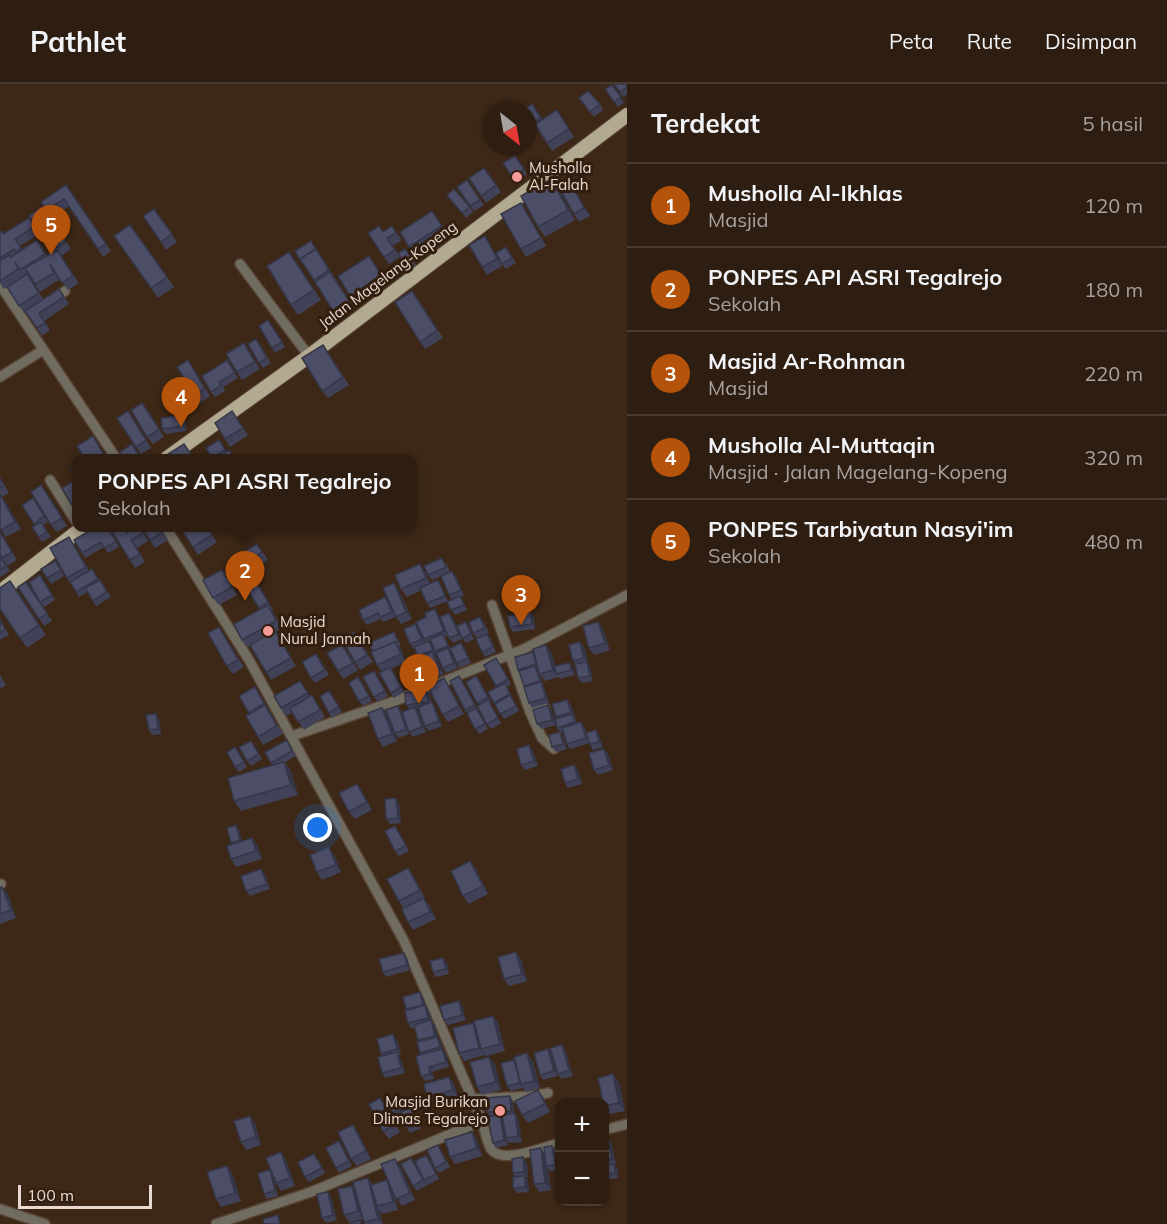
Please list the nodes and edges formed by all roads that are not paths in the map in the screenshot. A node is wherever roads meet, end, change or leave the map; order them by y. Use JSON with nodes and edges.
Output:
{"nodes":[{"id":1,"x":627,"y":115,"type":"edge"},
{"id":2,"x":240,"y":264,"type":"dead end"},
{"id":3,"x":0,"y":285,"type":"edge"},
{"id":4,"x":65,"y":291,"type":"dead end"},
{"id":5,"x":31,"y":314,"type":"junction"},
{"id":6,"x":43,"y":350,"type":"junction"},
{"id":7,"x":309,"y":356,"type":"junction"},
{"id":8,"x":0,"y":377,"type":"edge"},
{"id":9,"x":113,"y":454,"type":"edge"},
{"id":10,"x":174,"y":454,"type":"edge"},
{"id":11,"x":50,"y":480,"type":"dead end"},
{"id":12,"x":72,"y":514,"type":"edge"},
{"id":13,"x":74,"y":532,"type":"edge"},
{"id":14,"x":169,"y":532,"type":"edge"},
{"id":15,"x":0,"y":592,"type":"edge"},
{"id":16,"x":627,"y":595,"type":"edge"},
{"id":17,"x":492,"y":605,"type":"dead end"},
{"id":18,"x":510,"y":655,"type":"junction"},
{"id":19,"x":547,"y":708,"type":"edge"},
{"id":20,"x":530,"y":712,"type":"junction"},
{"id":21,"x":291,"y":736,"type":"junction"},
{"id":22,"x":554,"y":749,"type":"edge"},
{"id":23,"x":549,"y":1093,"type":"dead end"},
{"id":24,"x":472,"y":1099,"type":"junction"},
{"id":25,"x":482,"y":1121,"type":"junction"},
{"id":26,"x":627,"y":1124,"type":"edge"},
{"id":27,"x":609,"y":1129,"type":"edge"},
{"id":28,"x":555,"y":1144,"type":"edge"},
{"id":29,"x":0,"y":1209,"type":"edge"},
{"id":30,"x":45,"y":1224,"type":"edge"},
{"id":31,"x":216,"y":1224,"type":"edge"}],
"edges":[{"from":1,"to":7,"type":"main road","name":"Jalan Magelang-Kopeng"},
{"from":2,"to":7,"type":"street"},
{"from":3,"to":5,"type":"street"},
{"from":4,"to":5,"type":"street"},
{"from":5,"to":6,"type":"street"},
{"from":6,"to":8,"type":"street"},
{"from":6,"to":9,"type":"street"},
{"from":7,"to":10,"type":"main road","name":"Jalan Magelang-Kopeng"},
{"from":11,"to":12,"type":"street"},
{"from":13,"to":15,"type":"main road"},
{"from":14,"to":21,"type":"street"},
{"from":16,"to":18,"type":"street"},
{"from":17,"to":18,"type":"street"},
{"from":18,"to":20,"type":"street"},
{"from":18,"to":21,"type":"street"},
{"from":19,"to":20,"type":"street"},
{"from":20,"to":22,"type":"street"},
{"from":21,"to":24,"type":"street"},
{"from":23,"to":24,"type":"street"},
{"from":24,"to":25,"type":"street"},
{"from":25,"to":28,"type":"street"},
{"from":25,"to":31,"type":"street"},
{"from":26,"to":27,"type":"street"},
{"from":29,"to":30,"type":"street"}]}
